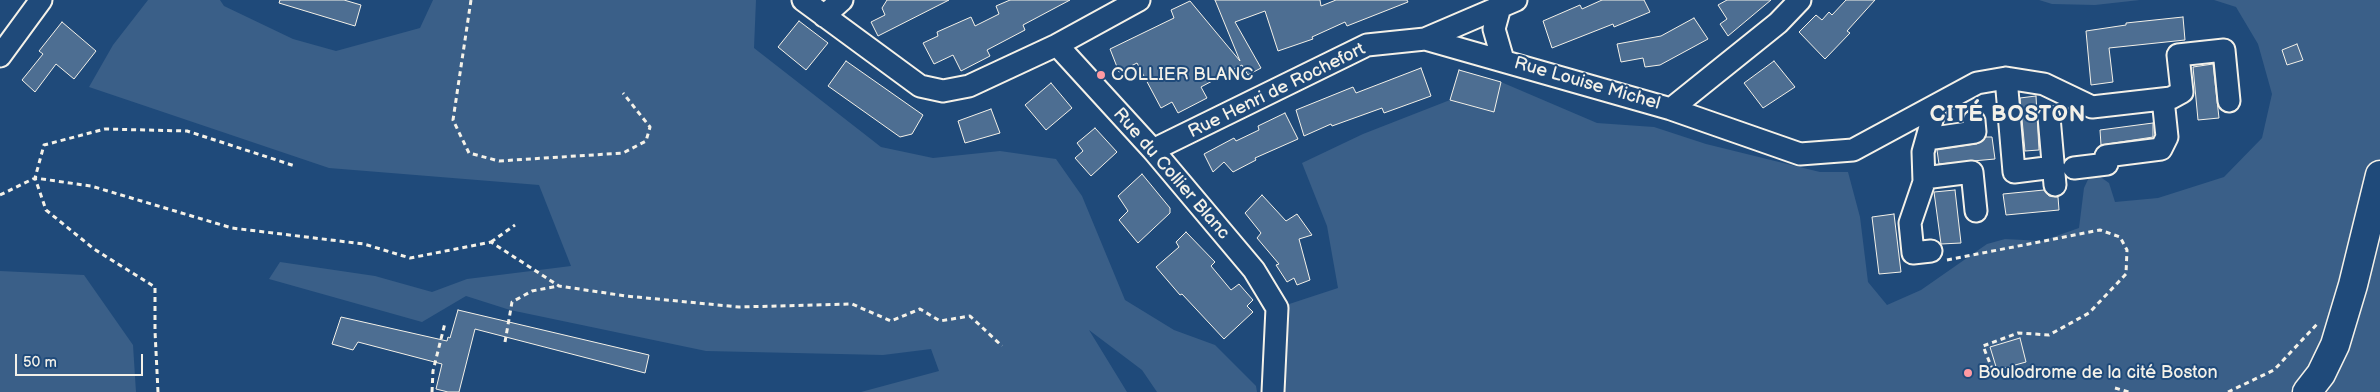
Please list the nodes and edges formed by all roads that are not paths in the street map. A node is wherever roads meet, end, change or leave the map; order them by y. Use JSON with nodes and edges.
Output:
{"nodes":[{"id":1,"x":41,"y":0,"type":"edge"},
{"id":2,"x":802,"y":0,"type":"edge"},
{"id":3,"x":842,"y":0,"type":"edge"},
{"id":4,"x":1138,"y":0,"type":"edge"},
{"id":5,"x":1800,"y":0,"type":"edge"},
{"id":6,"x":1508,"y":3,"type":"edge"},
{"id":7,"x":824,"y":16,"type":"junction"},
{"id":8,"x":1425,"y":39,"type":"junction"},
{"id":9,"x":1057,"y":45,"type":"junction"},
{"id":10,"x":0,"y":56,"type":"edge"},
{"id":11,"x":1503,"y":60,"type":"junction"},
{"id":12,"x":2006,"y":78,"type":"junction"},
{"id":13,"x":2167,"y":99,"type":"junction"},
{"id":14,"x":2229,"y":102,"type":"dead end"},
{"id":15,"x":1936,"y":106,"type":"junction"},
{"id":16,"x":1671,"y":109,"type":"junction"},
{"id":17,"x":2049,"y":117,"type":"dead end"},
{"id":18,"x":1974,"y":121,"type":"dead end"},
{"id":19,"x":1927,"y":139,"type":"junction"},
{"id":20,"x":1153,"y":150,"type":"junction"},
{"id":21,"x":2061,"y":173,"type":"junction"},
{"id":22,"x":2380,"y":175,"type":"edge"},
{"id":23,"x":1924,"y":178,"type":"junction"},
{"id":24,"x":1976,"y":211,"type":"dead end"},
{"id":25,"x":1931,"y":250,"type":"road end"},
{"id":26,"x":1273,"y":392,"type":"edge"},
{"id":27,"x":2308,"y":392,"type":"edge"}],
"edges":[{"from":1,"to":10,"type":"street"},
{"from":2,"to":7,"type":"street"},
{"from":3,"to":7,"type":"street"},
{"from":4,"to":9,"type":"street"},
{"from":5,"to":16,"type":"street","name":"Rue Louise Michel"},
{"from":6,"to":8,"type":"street","name":"Rue Henri de Rochefort"},
{"from":6,"to":11,"type":"street","name":"Rue Louise Michel"},
{"from":7,"to":9,"type":"street"},
{"from":8,"to":11,"type":"street","name":"Rue Louise Michel"},
{"from":8,"to":20,"type":"street","name":"Rue Henri de Rochefort"},
{"from":9,"to":20,"type":"street","name":"Rue du Collier Blanc"},
{"from":11,"to":16,"type":"street","name":"Rue Louise Michel"},
{"from":12,"to":13,"type":"street","name":"Rue Louise Michel"},
{"from":12,"to":15,"type":"street","name":"Rue Louise Michel"},
{"from":12,"to":21,"type":"street"},
{"from":13,"to":14,"type":"street"},
{"from":13,"to":21,"type":"street"},
{"from":15,"to":16,"type":"street","name":"Rue Louise Michel"},
{"from":15,"to":19,"type":"street"},
{"from":17,"to":21,"type":"street"},
{"from":18,"to":19,"type":"street"},
{"from":19,"to":23,"type":"street"},
{"from":20,"to":26,"type":"street","name":"Rue du Collier Blanc"},
{"from":22,"to":27,"type":"highway"},
{"from":23,"to":24,"type":"street"},
{"from":23,"to":25,"type":"street"}]}
